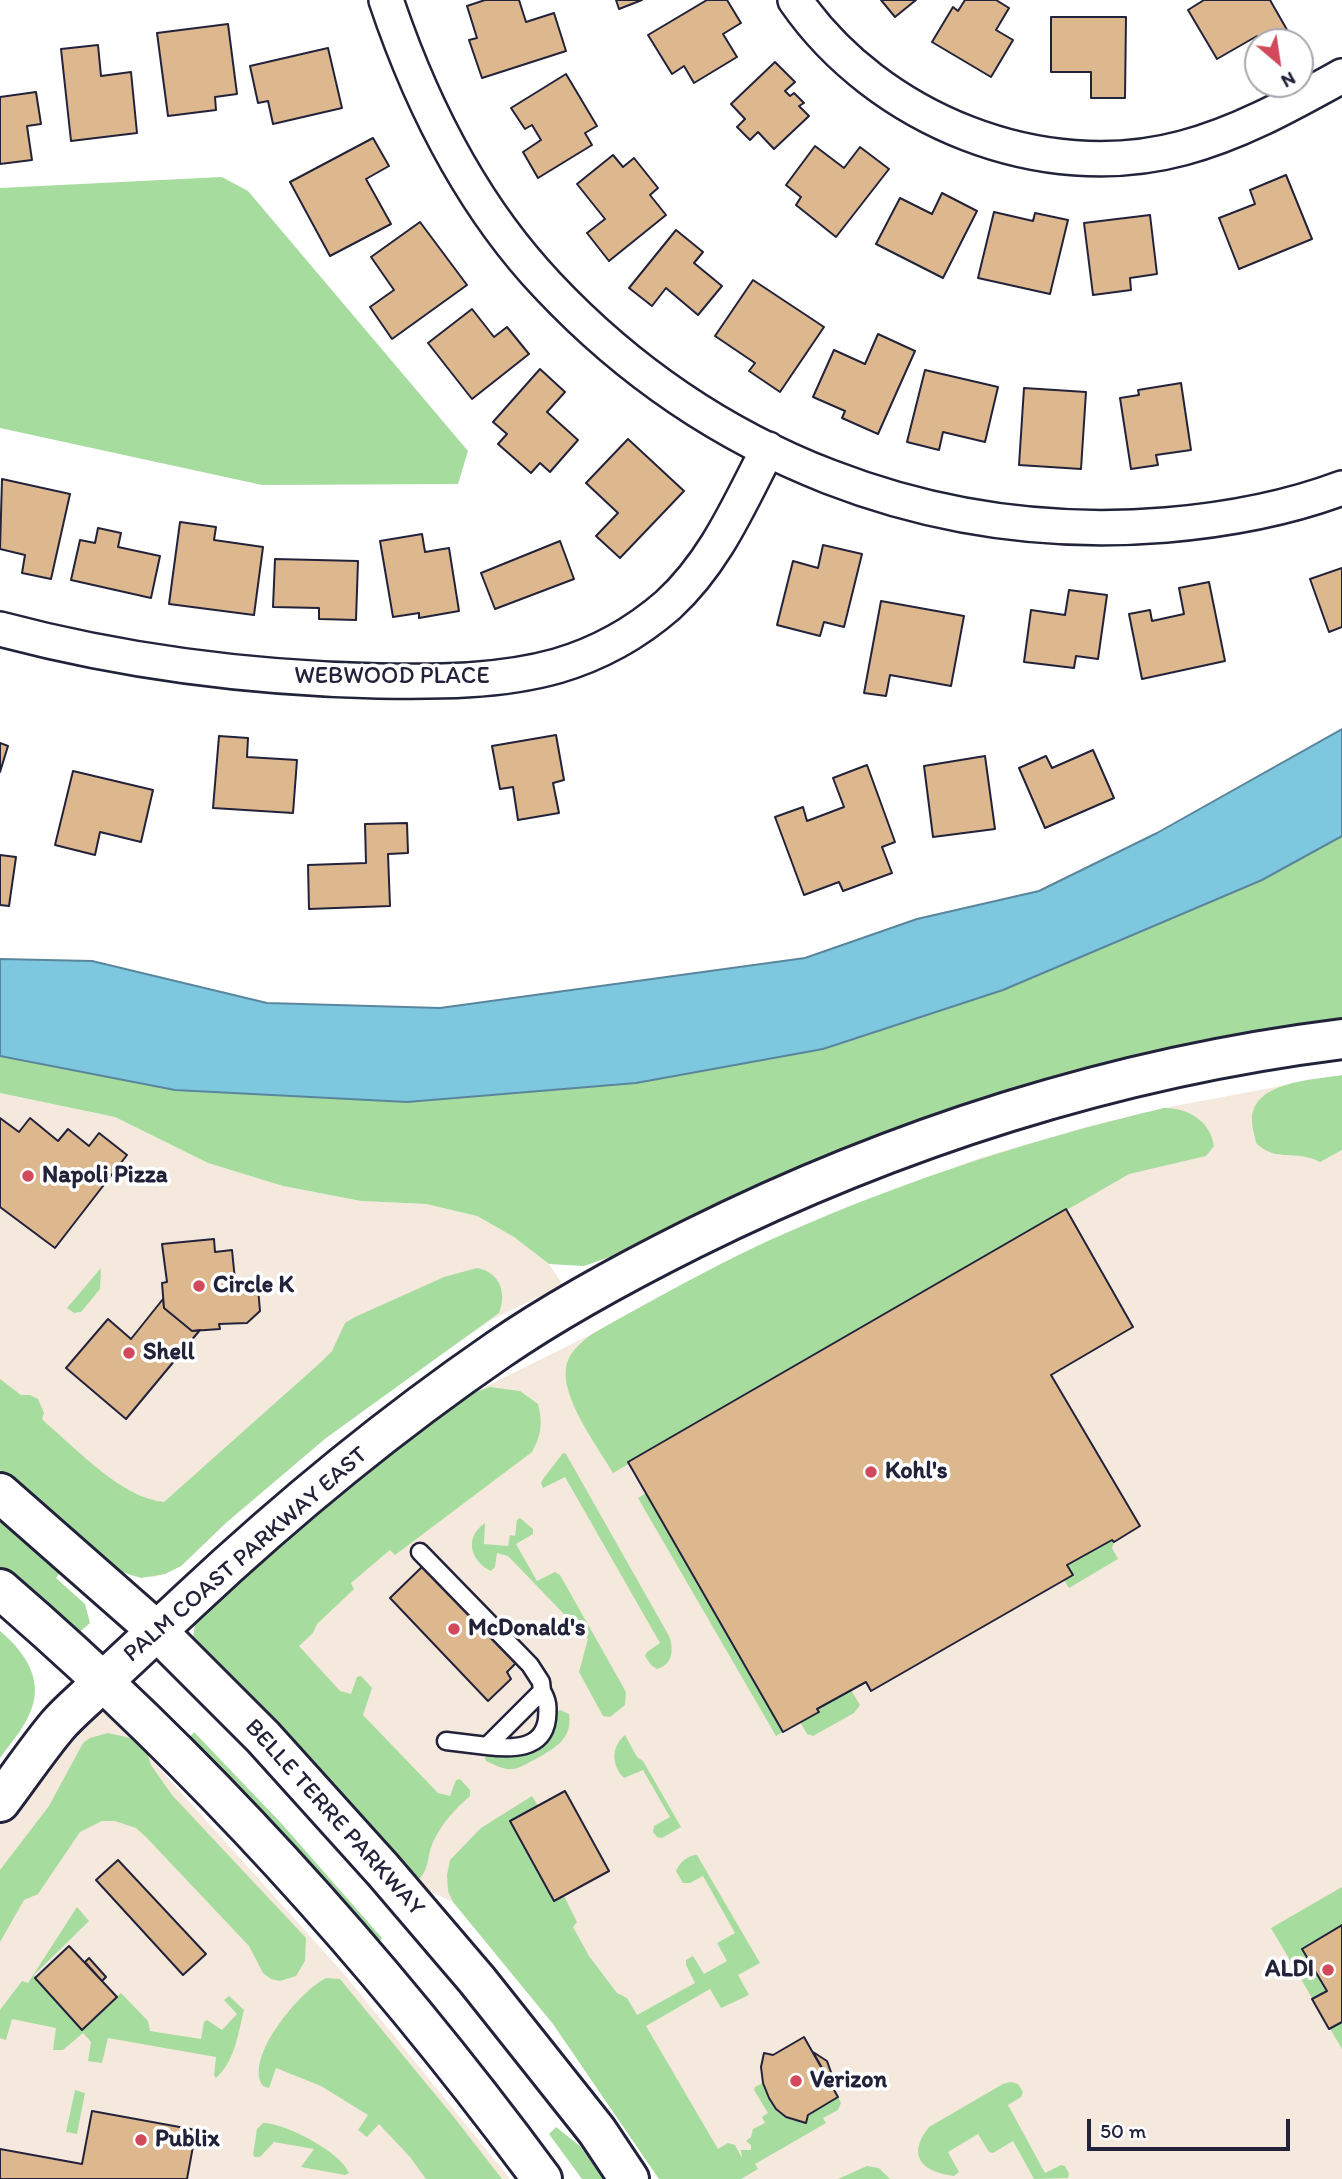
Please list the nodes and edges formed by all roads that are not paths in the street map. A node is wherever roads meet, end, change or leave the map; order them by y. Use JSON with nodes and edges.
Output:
{"nodes":[{"id":1,"x":386,"y":0,"type":"edge"},
{"id":2,"x":795,"y":0,"type":"edge"},
{"id":3,"x":1342,"y":76,"type":"edge"},
{"id":4,"x":768,"y":449,"type":"junction"},
{"id":5,"x":1342,"y":488,"type":"edge"},
{"id":6,"x":0,"y":629,"type":"edge"},
{"id":7,"x":1342,"y":1039,"type":"edge"},
{"id":8,"x":0,"y":1493,"type":"edge"},
{"id":9,"x":420,"y":1552,"type":"dead end"},
{"id":10,"x":0,"y":1589,"type":"edge"},
{"id":11,"x":157,"y":1631,"type":"junction"},
{"id":12,"x":104,"y":1681,"type":"junction"},
{"id":13,"x":542,"y":1691,"type":"junction"},
{"id":14,"x":446,"y":1741,"type":"dead end"},
{"id":15,"x":487,"y":1746,"type":"junction"},
{"id":16,"x":0,"y":1802,"type":"edge"},
{"id":17,"x":542,"y":2179,"type":"edge"},
{"id":18,"x":629,"y":2179,"type":"edge"}],
"edges":[{"from":1,"to":4,"type":"street"},
{"from":2,"to":3,"type":"street"},
{"from":4,"to":5,"type":"street"},
{"from":4,"to":6,"type":"street","name":"WEBWOOD PLACE"},
{"from":7,"to":11,"type":"main road","name":"PALM COAST PARKWAY EAST"},
{"from":8,"to":11,"type":"main road","name":"BELLE TERRE PARKWAY"},
{"from":9,"to":13,"type":"lane"},
{"from":10,"to":12,"type":"main road"},
{"from":11,"to":12,"type":"main road","name":"PALM COAST PARKWAY EAST"},
{"from":11,"to":18,"type":"main road","name":"BELLE TERRE PARKWAY"},
{"from":12,"to":16,"type":"main road","name":"PALM COAST PARKWAY EAST"},
{"from":12,"to":17,"type":"main road"},
{"from":13,"to":15,"type":"lane"},
{"from":13,"to":15,"type":"lane"},
{"from":14,"to":15,"type":"lane"}]}
